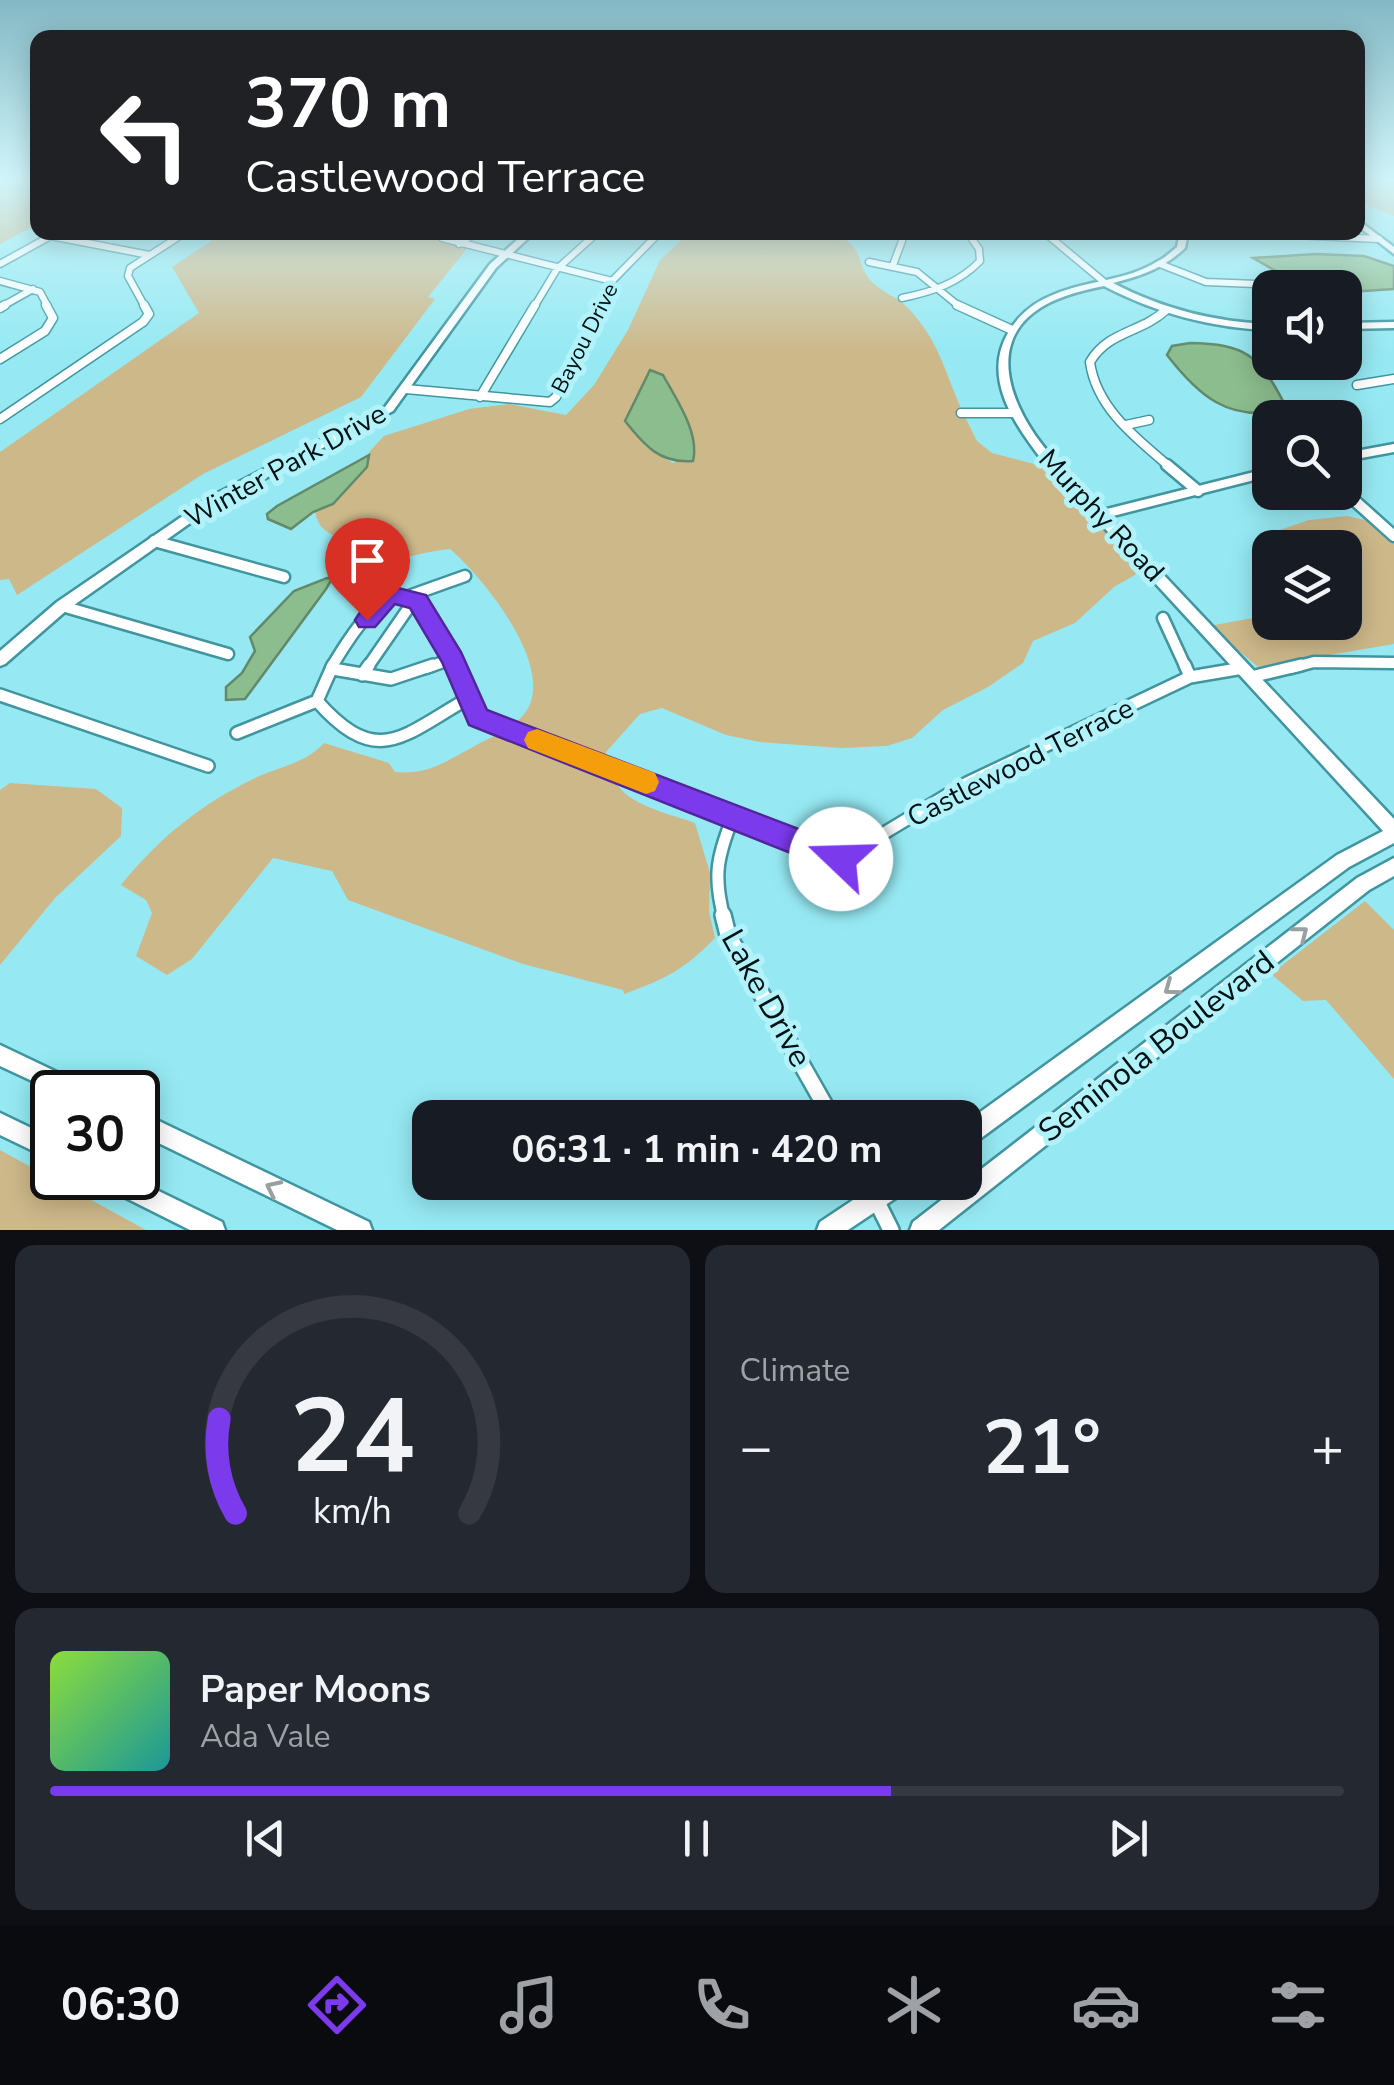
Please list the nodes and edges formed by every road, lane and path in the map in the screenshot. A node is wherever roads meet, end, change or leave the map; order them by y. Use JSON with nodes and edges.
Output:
{"nodes":[{"id":1,"x":1375,"y":235,"type":"edge"},
{"id":2,"x":1365,"y":238,"type":"edge"},
{"id":3,"x":1379,"y":239,"type":"junction"},
{"id":4,"x":43,"y":240,"type":"edge"},
{"id":5,"x":81,"y":240,"type":"edge"},
{"id":6,"x":173,"y":240,"type":"edge"},
{"id":7,"x":447,"y":240,"type":"edge"},
{"id":8,"x":465,"y":240,"type":"edge"},
{"id":9,"x":522,"y":240,"type":"edge"},
{"id":10,"x":589,"y":240,"type":"edge"},
{"id":11,"x":652,"y":240,"type":"edge"},
{"id":12,"x":973,"y":240,"type":"edge"},
{"id":13,"x":1054,"y":240,"type":"edge"},
{"id":14,"x":1182,"y":240,"type":"edge"},
{"id":15,"x":902,"y":241,"type":"dead end"},
{"id":16,"x":458,"y":244,"type":"junction"},
{"id":17,"x":1394,"y":251,"type":"edge"},
{"id":18,"x":150,"y":255,"type":"junction"},
{"id":19,"x":503,"y":256,"type":"junction"},
{"id":20,"x":869,"y":262,"type":"dead end"},
{"id":21,"x":0,"y":264,"type":"edge"},
{"id":22,"x":1160,"y":264,"type":"junction"},
{"id":23,"x":892,"y":265,"type":"junction"},
{"id":24,"x":557,"y":269,"type":"junction"},
{"id":25,"x":0,"y":281,"type":"edge"},
{"id":26,"x":612,"y":281,"type":"junction"},
{"id":27,"x":1104,"y":282,"type":"junction"},
{"id":28,"x":1252,"y":284,"type":"edge"},
{"id":29,"x":34,"y":288,"type":"junction"},
{"id":30,"x":938,"y":289,"type":"junction"},
{"id":31,"x":902,"y":298,"type":"dead end"},
{"id":32,"x":0,"y":308,"type":"edge"},
{"id":33,"x":1166,"y":310,"type":"junction"},
{"id":34,"x":1252,"y":325,"type":"edge"},
{"id":35,"x":1362,"y":326,"type":"edge"},
{"id":36,"x":1394,"y":326,"type":"edge"},
{"id":37,"x":1012,"y":330,"type":"junction"},
{"id":38,"x":0,"y":359,"type":"edge"},
{"id":39,"x":1394,"y":380,"type":"edge"},
{"id":40,"x":1357,"y":385,"type":"dead end"},
{"id":41,"x":406,"y":390,"type":"junction"},
{"id":42,"x":480,"y":397,"type":"junction"},
{"id":43,"x":961,"y":413,"type":"dead end"},
{"id":44,"x":1016,"y":413,"type":"junction"},
{"id":45,"x":0,"y":419,"type":"edge"},
{"id":46,"x":1148,"y":420,"type":"dead end"},
{"id":47,"x":1126,"y":425,"type":"junction"},
{"id":48,"x":1394,"y":448,"type":"edge"},
{"id":49,"x":1362,"y":454,"type":"edge"},
{"id":50,"x":1252,"y":476,"type":"edge"},
{"id":51,"x":1198,"y":490,"type":"junction"},
{"id":52,"x":1362,"y":507,"type":"edge"},
{"id":53,"x":1102,"y":515,"type":"junction"},
{"id":54,"x":1394,"y":536,"type":"edge"},
{"id":55,"x":154,"y":541,"type":"junction"},
{"id":56,"x":464,"y":576,"type":"dead end"},
{"id":57,"x":284,"y":577,"type":"dead end"},
{"id":58,"x":410,"y":599,"type":"junction"},
{"id":59,"x":62,"y":606,"type":"junction"},
{"id":60,"x":1163,"y":618,"type":"dead end"},
{"id":61,"x":228,"y":654,"type":"dead end"},
{"id":62,"x":452,"y":659,"type":"junction"},
{"id":63,"x":0,"y":660,"type":"edge"},
{"id":64,"x":1394,"y":663,"type":"edge"},
{"id":65,"x":333,"y":669,"type":"junction"},
{"id":66,"x":1247,"y":673,"type":"junction"},
{"id":67,"x":362,"y":676,"type":"junction"},
{"id":68,"x":1190,"y":677,"type":"junction"},
{"id":69,"x":0,"y":696,"type":"edge"},
{"id":70,"x":470,"y":698,"type":"junction"},
{"id":71,"x":317,"y":701,"type":"junction"},
{"id":72,"x":237,"y":732,"type":"dead end"},
{"id":73,"x":208,"y":766,"type":"dead end"},
{"id":74,"x":732,"y":817,"type":"junction"},
{"id":75,"x":1394,"y":833,"type":"edge"},
{"id":76,"x":1394,"y":867,"type":"edge"},
{"id":77,"x":0,"y":1055,"type":"edge"},
{"id":78,"x":31,"y":1070,"type":"edge"},
{"id":79,"x":822,"y":1100,"type":"edge"},
{"id":80,"x":0,"y":1124,"type":"edge"},
{"id":81,"x":982,"y":1124,"type":"edge"},
{"id":82,"x":160,"y":1133,"type":"edge"},
{"id":83,"x":30,"y":1138,"type":"edge"},
{"id":84,"x":154,"y":1200,"type":"edge"},
{"id":85,"x":861,"y":1200,"type":"edge"},
{"id":86,"x":876,"y":1200,"type":"edge"},
{"id":87,"x":214,"y":1230,"type":"edge"},
{"id":88,"x":361,"y":1230,"type":"edge"},
{"id":89,"x":828,"y":1230,"type":"edge"},
{"id":90,"x":892,"y":1230,"type":"edge"},
{"id":91,"x":921,"y":1230,"type":"edge"}],
"edges":[{"from":1,"to":3,"type":"street"},
{"from":2,"to":3,"type":"street"},
{"from":3,"to":17,"type":"street"},
{"from":4,"to":21,"type":"street"},
{"from":5,"to":18,"type":"street"},
{"from":6,"to":18,"type":"street"},
{"from":7,"to":16,"type":"street"},
{"from":8,"to":16,"type":"street"},
{"from":9,"to":19,"type":"street","name":"Winter Park Drive"},
{"from":10,"to":24,"type":"street"},
{"from":11,"to":26,"type":"street","name":"Bayou Drive"},
{"from":12,"to":30,"type":"street"},
{"from":13,"to":27,"type":"street"},
{"from":14,"to":22,"type":"street"},
{"from":15,"to":23,"type":"street"},
{"from":16,"to":19,"type":"street"},
{"from":18,"to":45,"type":"street"},
{"from":19,"to":24,"type":"street"},
{"from":19,"to":41,"type":"street","name":"Winter Park Drive"},
{"from":20,"to":23,"type":"street"},
{"from":22,"to":27,"type":"street"},
{"from":22,"to":28,"type":"street"},
{"from":23,"to":30,"type":"street"},
{"from":24,"to":26,"type":"street"},
{"from":24,"to":42,"type":"street"},
{"from":25,"to":29,"type":"street"},
{"from":26,"to":42,"type":"street","name":"Bayou Drive"},
{"from":27,"to":33,"type":"street"},
{"from":27,"to":37,"type":"street"},
{"from":29,"to":32,"type":"street"},
{"from":29,"to":38,"type":"street"},
{"from":30,"to":31,"type":"street"},
{"from":30,"to":37,"type":"street"},
{"from":33,"to":34,"type":"street"},
{"from":33,"to":47,"type":"street"},
{"from":35,"to":36,"type":"street"},
{"from":37,"to":44,"type":"street","name":"Murphy Road"},
{"from":39,"to":40,"type":"street"},
{"from":41,"to":42,"type":"street"},
{"from":41,"to":55,"type":"street","name":"Winter Park Drive"},
{"from":43,"to":44,"type":"street"},
{"from":44,"to":53,"type":"street","name":"Murphy Road"},
{"from":46,"to":47,"type":"street"},
{"from":47,"to":51,"type":"street"},
{"from":48,"to":49,"type":"street"},
{"from":50,"to":51,"type":"street"},
{"from":51,"to":53,"type":"street"},
{"from":52,"to":54,"type":"street"},
{"from":53,"to":66,"type":"street","name":"Murphy Road"},
{"from":55,"to":57,"type":"street"},
{"from":55,"to":59,"type":"street","name":"Winter Park Drive"},
{"from":56,"to":58,"type":"street"},
{"from":58,"to":62,"type":"street","name":"Castlewood Terrace"},
{"from":58,"to":65,"type":"street"},
{"from":58,"to":67,"type":"street"},
{"from":59,"to":61,"type":"street"},
{"from":59,"to":63,"type":"street","name":"Winter Park Drive"},
{"from":60,"to":68,"type":"street"},
{"from":62,"to":67,"type":"street"},
{"from":62,"to":70,"type":"street","name":"Castlewood Terrace"},
{"from":64,"to":66,"type":"street"},
{"from":65,"to":67,"type":"street"},
{"from":65,"to":71,"type":"street"},
{"from":66,"to":68,"type":"street"},
{"from":66,"to":75,"type":"street","name":"Murphy Road"},
{"from":68,"to":74,"type":"street","name":"Castlewood Terrace"},
{"from":69,"to":73,"type":"street"},
{"from":70,"to":71,"type":"street"},
{"from":70,"to":74,"type":"street","name":"Castlewood Terrace"},
{"from":71,"to":72,"type":"street"},
{"from":74,"to":79,"type":"street","name":"Lake Drive"},
{"from":75,"to":81,"type":"street","name":"Seminola Boulevard","one_way":true},
{"from":91,"to":76,"type":"street","name":"Seminola Boulevard","one_way":true},
{"from":77,"to":78,"type":"main road"},
{"from":80,"to":83,"type":"street"},
{"from":88,"to":82,"type":"street","one_way":true},
{"from":84,"to":87,"type":"main road"},
{"from":85,"to":89,"type":"street"},
{"from":86,"to":90,"type":"street"}]}
